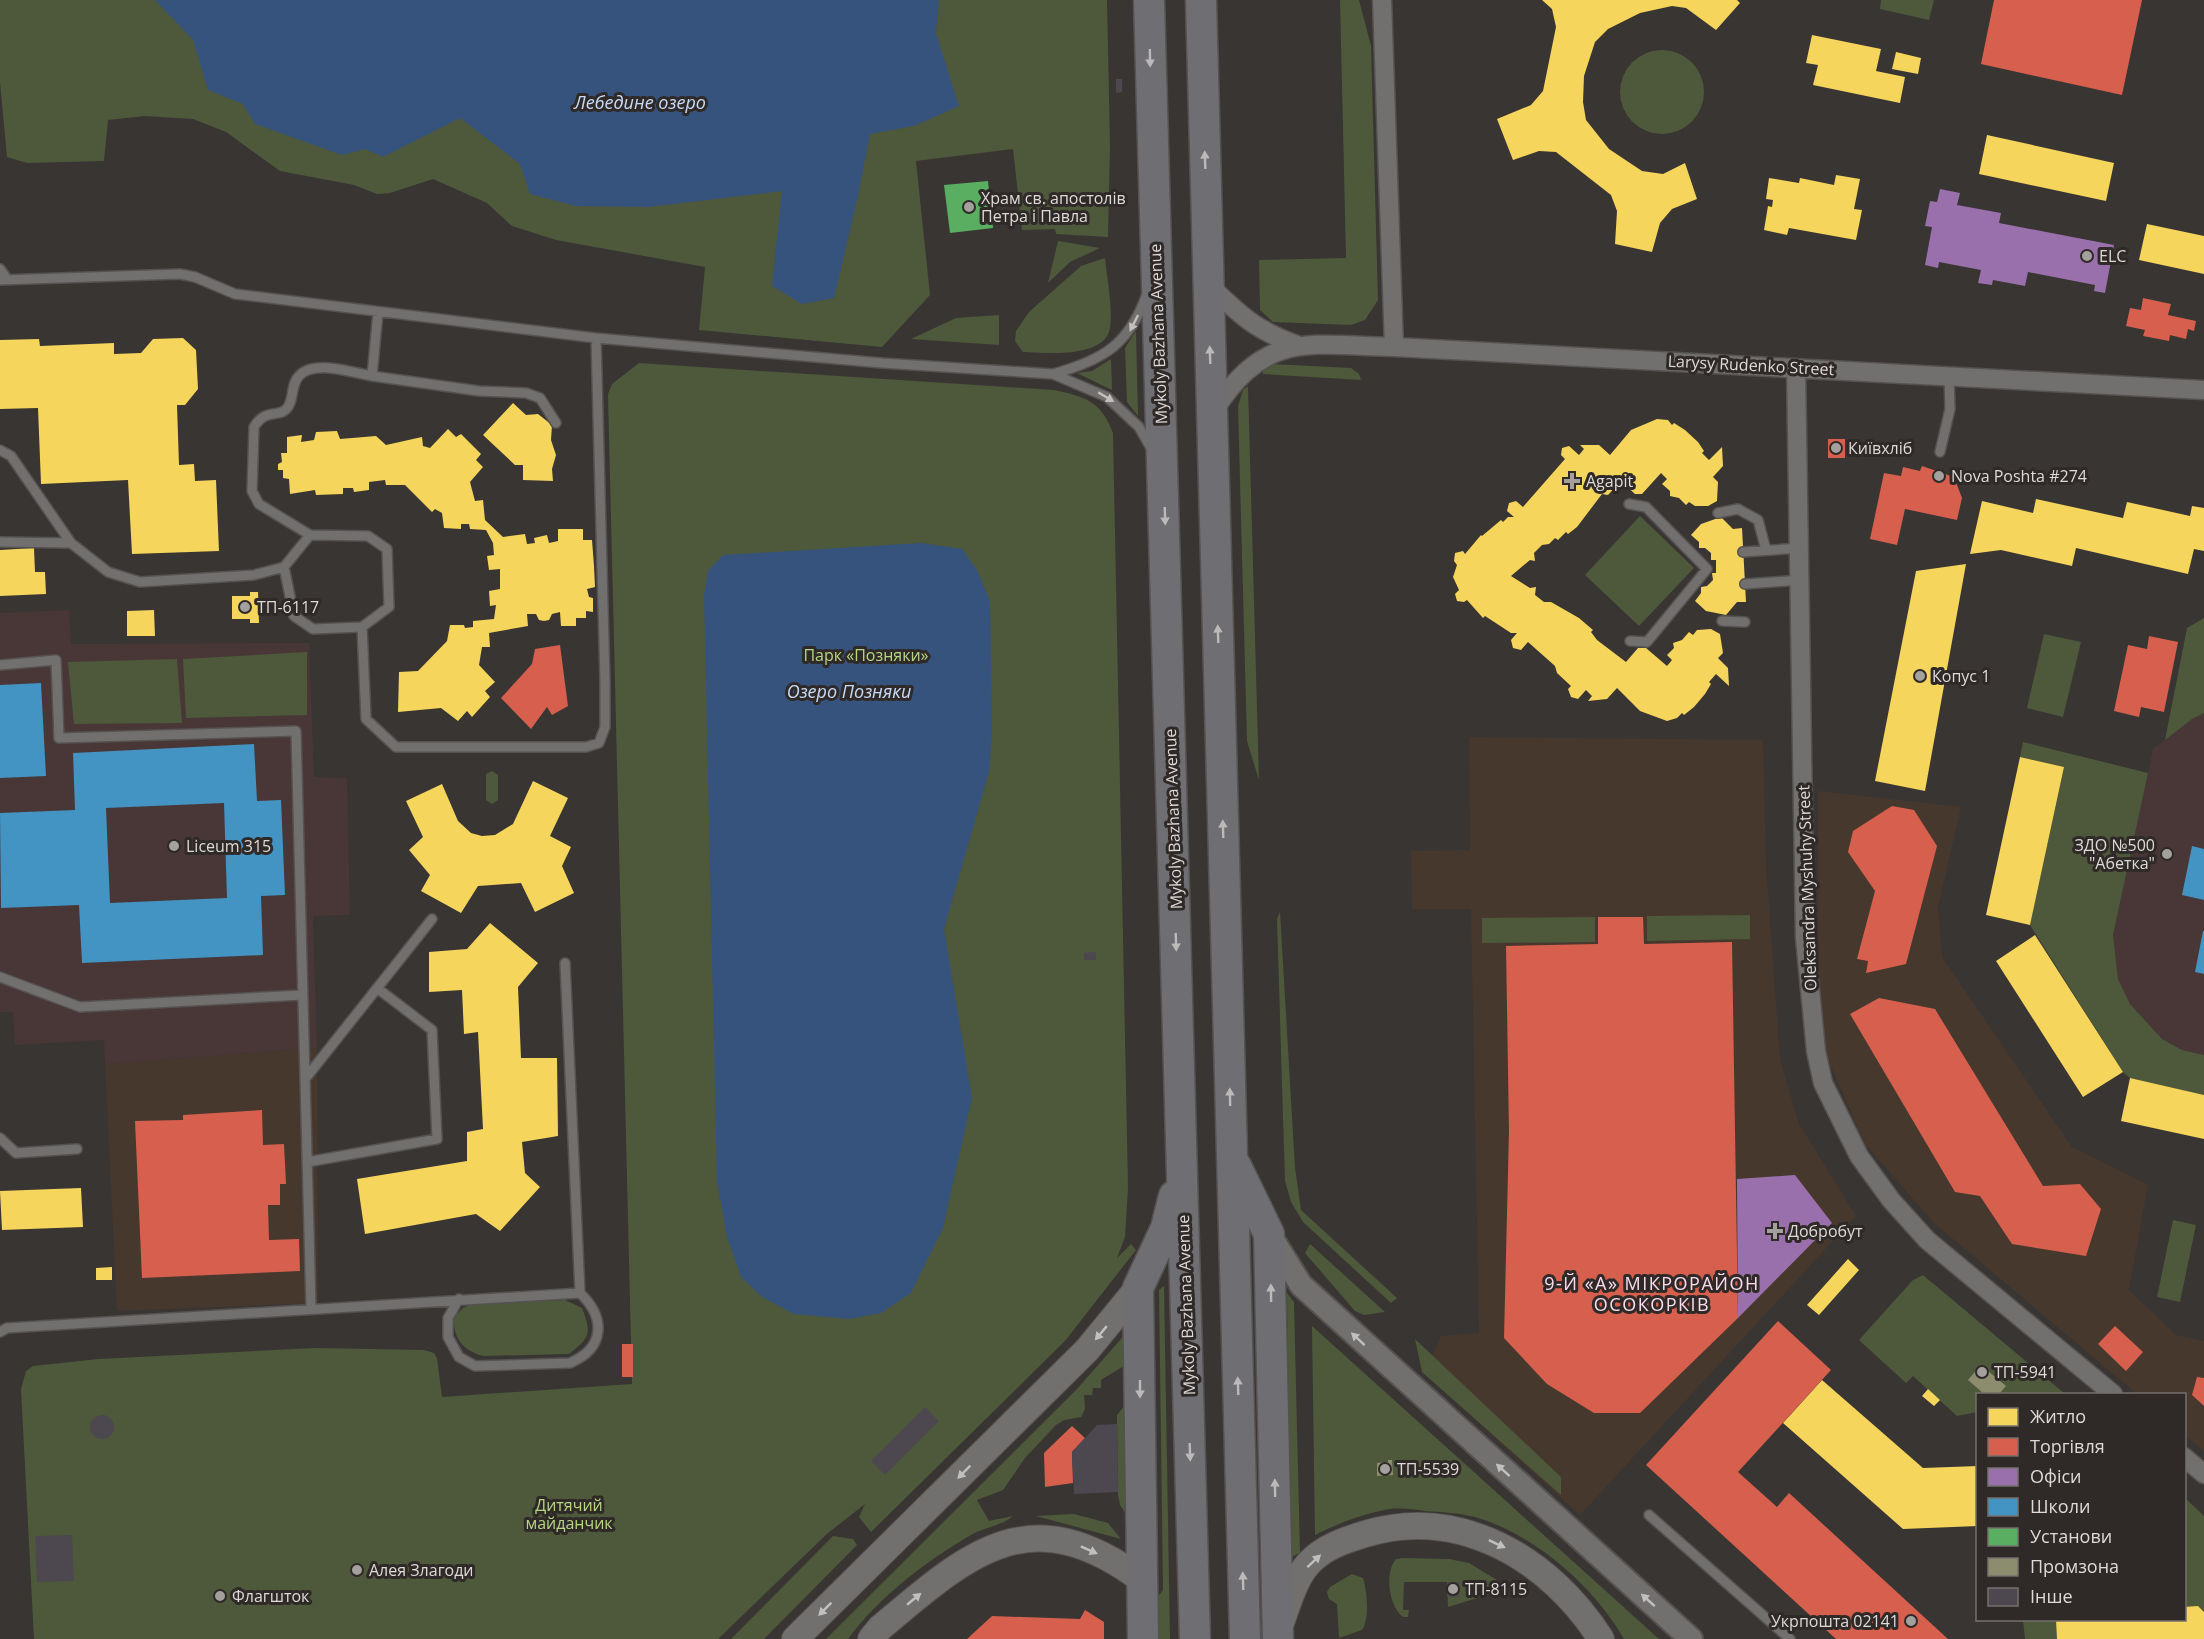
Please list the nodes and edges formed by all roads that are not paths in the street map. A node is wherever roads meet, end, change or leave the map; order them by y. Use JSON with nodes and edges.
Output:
{"nodes":[{"id":1,"x":1149,"y":0,"type":"edge"},
{"id":2,"x":1201,"y":0,"type":"edge"},
{"id":3,"x":1382,"y":0,"type":"edge"},
{"id":4,"x":0,"y":269,"type":"edge"},
{"id":5,"x":1155,"y":269,"type":"junction"},
{"id":6,"x":4,"y":279,"type":"edge"},
{"id":7,"x":1208,"y":284,"type":"junction"},
{"id":8,"x":378,"y":312,"type":"junction"},
{"id":9,"x":596,"y":338,"type":"junction"},
{"id":10,"x":1297,"y":345,"type":"junction"},
{"id":11,"x":1394,"y":346,"type":"junction"},
{"id":12,"x":1796,"y":368,"type":"junction"},
{"id":13,"x":1053,"y":374,"type":"junction"},
{"id":14,"x":1950,"y":375,"type":"junction"},
{"id":15,"x":372,"y":376,"type":"junction"},
{"id":16,"x":2204,"y":390,"type":"edge"},
{"id":17,"x":1212,"y":414,"type":"junction"},
{"id":18,"x":556,"y":423,"type":"dead end"},
{"id":19,"x":0,"y":450,"type":"edge"},
{"id":20,"x":1940,"y":452,"type":"dead end"},
{"id":21,"x":1164,"y":470,"type":"junction"},
{"id":22,"x":1629,"y":504,"type":"dead end"},
{"id":23,"x":1718,"y":513,"type":"dead end"},
{"id":24,"x":310,"y":535,"type":"junction"},
{"id":25,"x":0,"y":542,"type":"edge"},
{"id":26,"x":70,"y":543,"type":"junction"},
{"id":27,"x":1800,"y":548,"type":"junction"},
{"id":28,"x":1766,"y":550,"type":"junction"},
{"id":29,"x":1743,"y":552,"type":"dead end"},
{"id":30,"x":284,"y":567,"type":"junction"},
{"id":31,"x":1801,"y":580,"type":"junction"},
{"id":32,"x":1745,"y":584,"type":"dead end"},
{"id":33,"x":1722,"y":621,"type":"dead end"},
{"id":34,"x":1744,"y":622,"type":"dead end"},
{"id":35,"x":362,"y":627,"type":"junction"},
{"id":36,"x":1630,"y":641,"type":"dead end"},
{"id":37,"x":0,"y":665,"type":"edge"},
{"id":38,"x":432,"y":919,"type":"dead end"},
{"id":39,"x":565,"y":963,"type":"dead end"},
{"id":40,"x":0,"y":976,"type":"edge"},
{"id":41,"x":377,"y":988,"type":"junction"},
{"id":42,"x":302,"y":995,"type":"junction"},
{"id":43,"x":305,"y":1079,"type":"junction"},
{"id":44,"x":0,"y":1138,"type":"edge"},
{"id":45,"x":77,"y":1149,"type":"dead end"},
{"id":46,"x":1231,"y":1156,"type":"junction"},
{"id":47,"x":307,"y":1162,"type":"junction"},
{"id":48,"x":1182,"y":1163,"type":"junction"},
{"id":49,"x":1269,"y":1234,"type":"junction"},
{"id":50,"x":1138,"y":1288,"type":"junction"},
{"id":51,"x":580,"y":1293,"type":"junction"},
{"id":52,"x":459,"y":1299,"type":"junction"},
{"id":53,"x":311,"y":1309,"type":"junction"},
{"id":54,"x":0,"y":1332,"type":"edge"},
{"id":55,"x":2111,"y":1393,"type":"edge"},
{"id":56,"x":2186,"y":1459,"type":"edge"},
{"id":57,"x":2204,"y":1474,"type":"edge"},
{"id":58,"x":1649,"y":1515,"type":"dead end"},
{"id":59,"x":1142,"y":1580,"type":"junction"},
{"id":60,"x":1278,"y":1635,"type":"edge"},
{"id":61,"x":795,"y":1639,"type":"edge"},
{"id":62,"x":872,"y":1639,"type":"edge"},
{"id":63,"x":1143,"y":1639,"type":"edge"},
{"id":64,"x":1195,"y":1639,"type":"edge"},
{"id":65,"x":1245,"y":1639,"type":"edge"},
{"id":66,"x":1601,"y":1639,"type":"edge"},
{"id":67,"x":1691,"y":1639,"type":"edge"},
{"id":68,"x":1790,"y":1639,"type":"edge"}],
"edges":[{"from":1,"to":5,"type":"highway","name":"Mykoly Bazhana Avenue","one_way":true},
{"from":7,"to":2,"type":"highway","one_way":true},
{"from":3,"to":11,"type":"street"},
{"from":4,"to":6,"type":"lane"},
{"from":5,"to":13,"type":"lane","one_way":true},
{"from":5,"to":21,"type":"highway","name":"Mykoly Bazhana Avenue"},
{"from":6,"to":8,"type":"lane"},
{"from":7,"to":10,"type":"street","name":"Larysy Rudenko Street"},
{"from":17,"to":7,"type":"highway","one_way":true},
{"from":8,"to":9,"type":"lane"},
{"from":8,"to":15,"type":"lane"},
{"from":9,"to":13,"type":"lane"},
{"from":9,"to":35,"type":"lane"},
{"from":10,"to":11,"type":"street","name":"Larysy Rudenko Street"},
{"from":10,"to":17,"type":"street","name":"Larysy Rudenko Street"},
{"from":11,"to":12,"type":"street","name":"Larysy Rudenko Street"},
{"from":12,"to":14,"type":"street","name":"Larysy Rudenko Street"},
{"from":12,"to":27,"type":"street","name":"Oleksandra Myshuhy Street"},
{"from":13,"to":21,"type":"lane","one_way":true},
{"from":14,"to":16,"type":"street","name":"Larysy Rudenko Street"},
{"from":14,"to":20,"type":"lane"},
{"from":15,"to":18,"type":"lane"},
{"from":15,"to":24,"type":"lane"},
{"from":46,"to":17,"type":"highway","one_way":true},
{"from":19,"to":26,"type":"lane"},
{"from":21,"to":48,"type":"highway","name":"Mykoly Bazhana Avenue","one_way":true},
{"from":22,"to":36,"type":"lane"},
{"from":23,"to":28,"type":"lane"},
{"from":24,"to":30,"type":"lane"},
{"from":24,"to":35,"type":"lane"},
{"from":25,"to":26,"type":"lane"},
{"from":26,"to":30,"type":"lane"},
{"from":27,"to":28,"type":"lane"},
{"from":27,"to":31,"type":"street","name":"Oleksandra Myshuhy Street"},
{"from":28,"to":29,"type":"lane"},
{"from":30,"to":35,"type":"lane"},
{"from":31,"to":32,"type":"lane"},
{"from":31,"to":55,"type":"street","name":"Oleksandra Myshuhy Street"},
{"from":33,"to":34,"type":"lane"},
{"from":37,"to":42,"type":"lane"},
{"from":38,"to":41,"type":"lane"},
{"from":39,"to":51,"type":"lane"},
{"from":40,"to":42,"type":"lane"},
{"from":41,"to":43,"type":"lane"},
{"from":41,"to":47,"type":"lane"},
{"from":42,"to":43,"type":"lane"},
{"from":43,"to":47,"type":"lane"},
{"from":44,"to":45,"type":"lane"},
{"from":46,"to":49,"type":"highway"},
{"from":65,"to":46,"type":"highway","one_way":true},
{"from":47,"to":53,"type":"lane"},
{"from":48,"to":50,"type":"highway"},
{"from":48,"to":64,"type":"highway","name":"Mykoly Bazhana Avenue","one_way":true},
{"from":60,"to":49,"type":"highway","one_way":true},
{"from":67,"to":49,"type":"street","one_way":true},
{"from":50,"to":59,"type":"highway","one_way":true},
{"from":50,"to":61,"type":"main road","one_way":true},
{"from":51,"to":52,"type":"lane"},
{"from":51,"to":52,"type":"lane"},
{"from":52,"to":53,"type":"lane"},
{"from":53,"to":54,"type":"lane"},
{"from":56,"to":57,"type":"street"},
{"from":58,"to":68,"type":"lane"},
{"from":62,"to":59,"type":"main road","one_way":true},
{"from":59,"to":63,"type":"highway"},
{"from":60,"to":66,"type":"main road","one_way":true}]}
